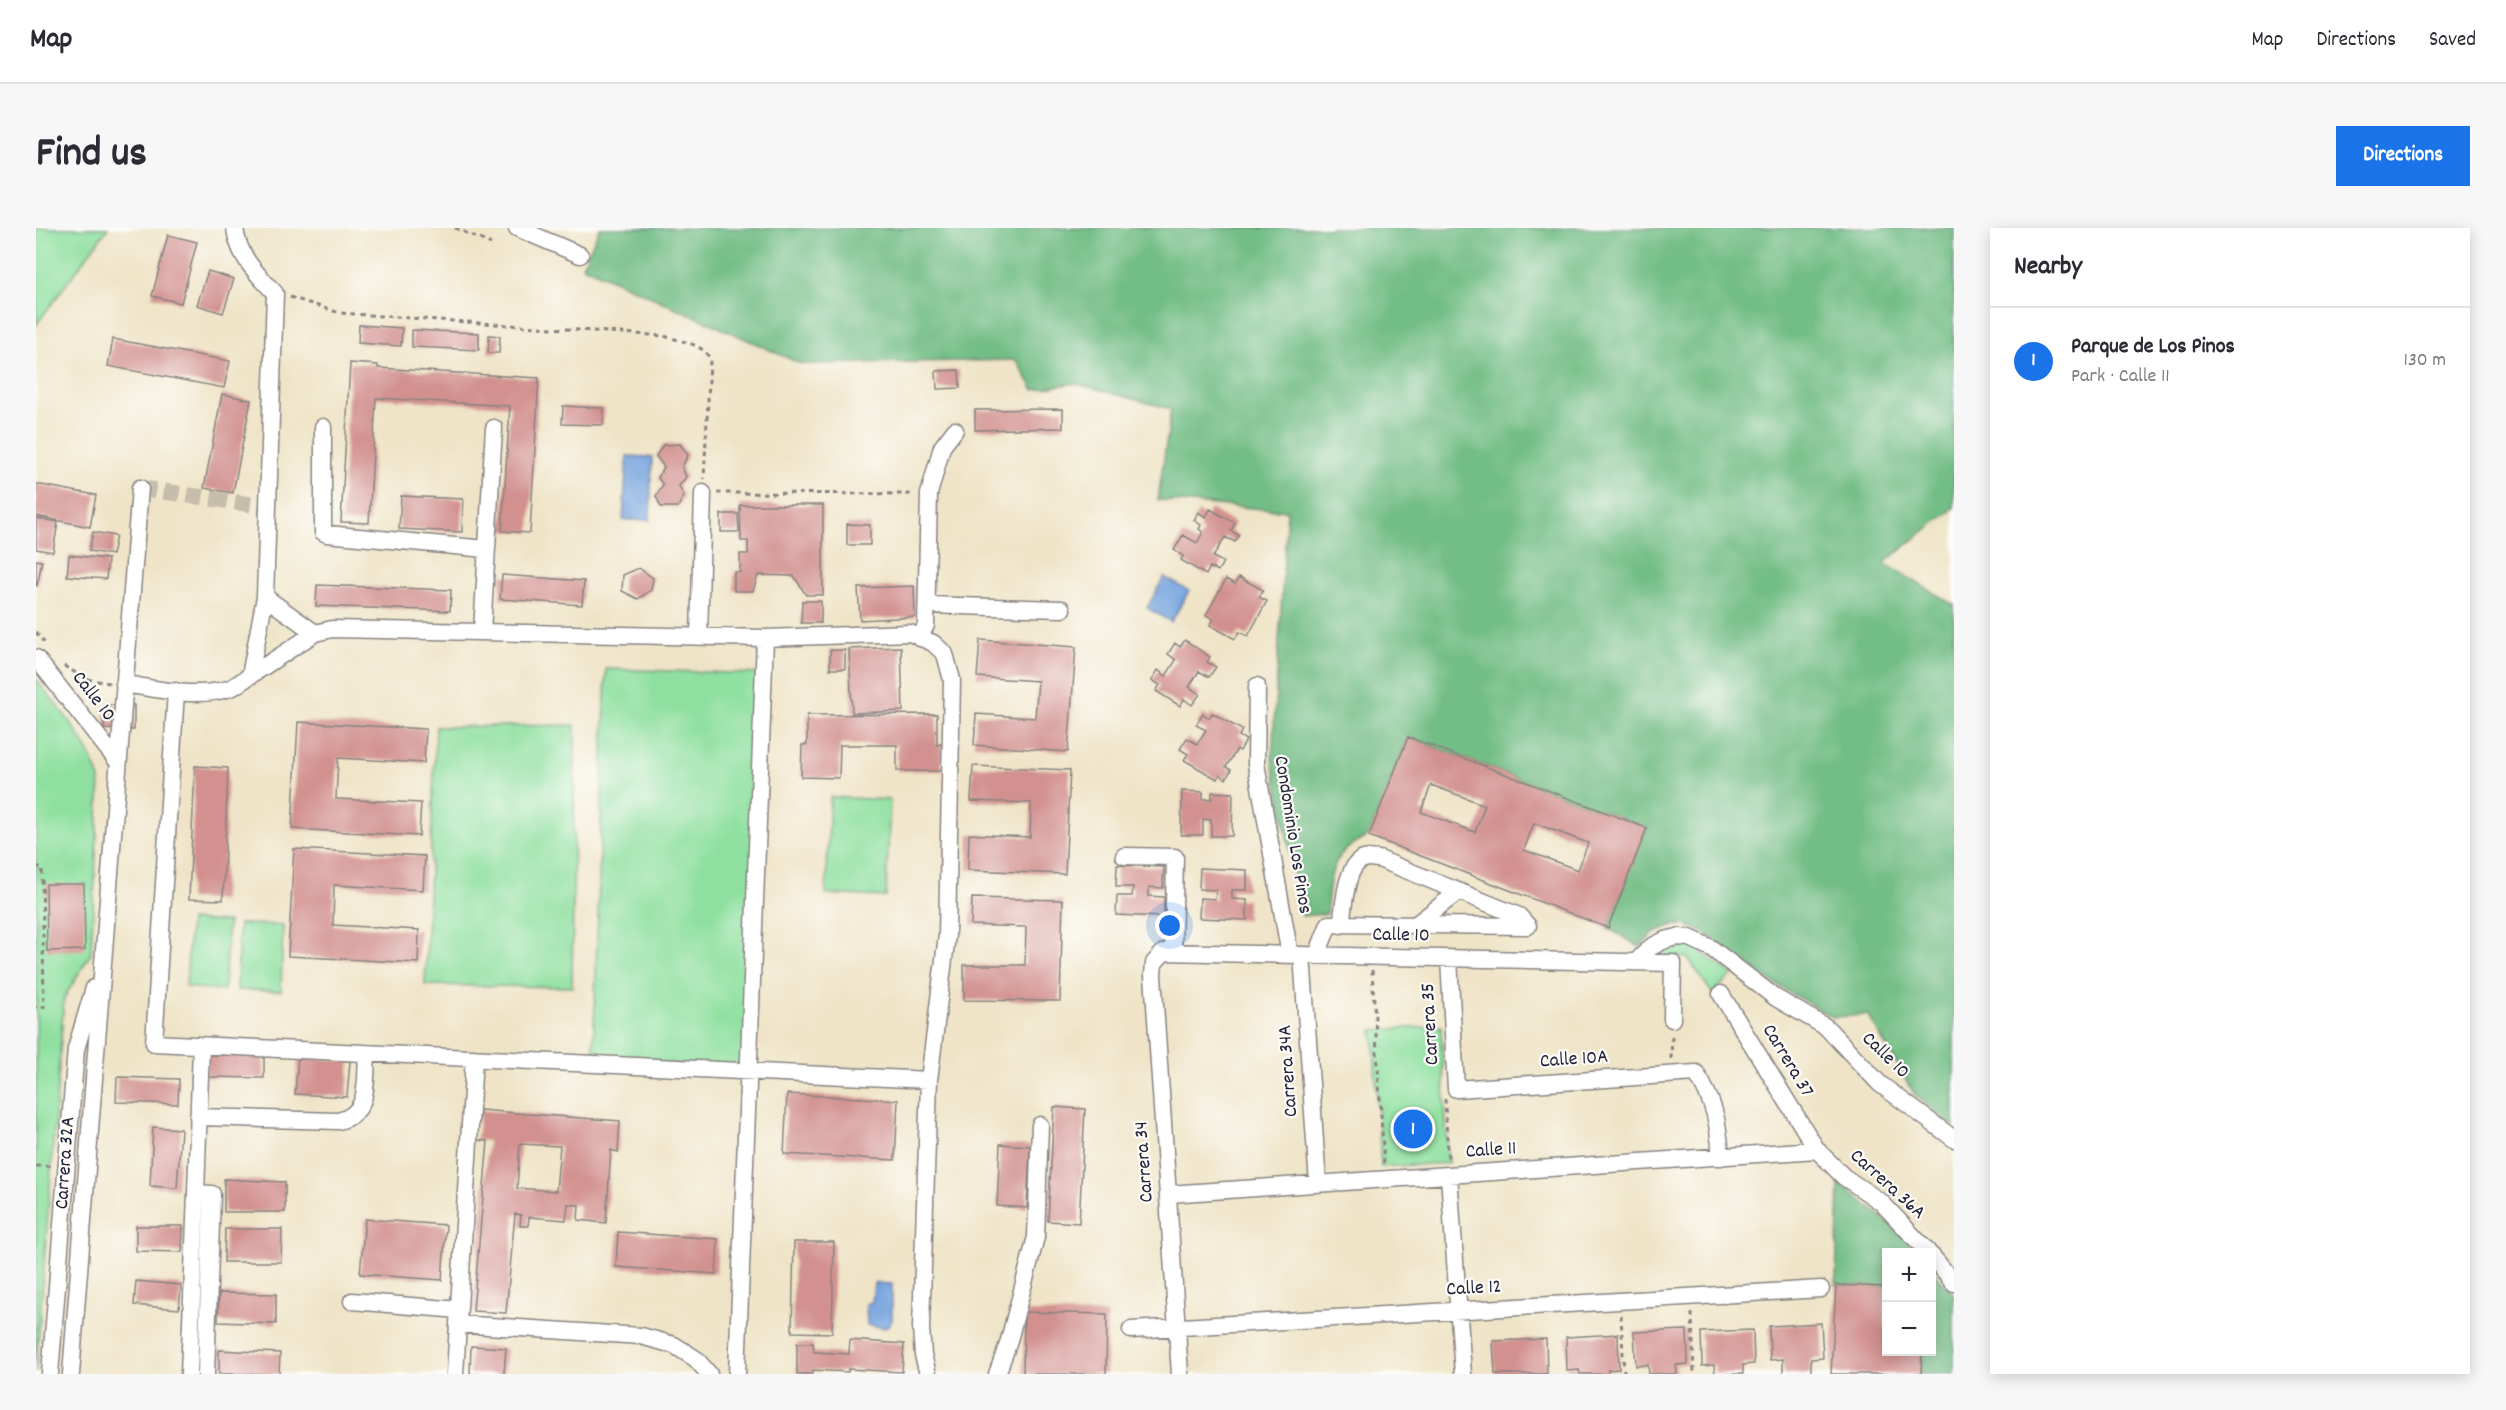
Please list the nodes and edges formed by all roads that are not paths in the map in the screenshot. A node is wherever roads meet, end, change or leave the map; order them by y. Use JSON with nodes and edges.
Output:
{"nodes":[{"id":1,"x":236,"y":228,"type":"edge"},
{"id":2,"x":517,"y":228,"type":"edge"},
{"id":3,"x":580,"y":255,"type":"dead end"},
{"id":4,"x":323,"y":427,"type":"dead end"},
{"id":5,"x":494,"y":428,"type":"dead end"},
{"id":6,"x":955,"y":430,"type":"dead end"},
{"id":7,"x":140,"y":488,"type":"dead end"},
{"id":8,"x":703,"y":493,"type":"road end"},
{"id":9,"x":486,"y":549,"type":"junction"},
{"id":10,"x":265,"y":597,"type":"junction"},
{"id":11,"x":927,"y":606,"type":"junction"},
{"id":12,"x":1062,"y":609,"type":"dead end"},
{"id":13,"x":482,"y":632,"type":"junction"},
{"id":14,"x":315,"y":633,"type":"junction"},
{"id":15,"x":699,"y":637,"type":"junction"},
{"id":16,"x":765,"y":638,"type":"junction"},
{"id":17,"x":920,"y":638,"type":"junction"},
{"id":18,"x":43,"y":654,"type":"edge"},
{"id":19,"x":250,"y":676,"type":"junction"},
{"id":20,"x":124,"y":684,"type":"junction"},
{"id":21,"x":1257,"y":686,"type":"dead end"},
{"id":22,"x":176,"y":691,"type":"junction"},
{"id":23,"x":118,"y":762,"type":"junction"},
{"id":24,"x":1124,"y":856,"type":"dead end"},
{"id":25,"x":1458,"y":892,"type":"junction"},
{"id":26,"x":1341,"y":925,"type":"junction"},
{"id":27,"x":1415,"y":925,"type":"junction"},
{"id":28,"x":1168,"y":952,"type":"junction"},
{"id":29,"x":1303,"y":955,"type":"junction"},
{"id":30,"x":103,"y":956,"type":"junction"},
{"id":31,"x":1449,"y":958,"type":"junction"},
{"id":32,"x":1636,"y":962,"type":"junction"},
{"id":33,"x":1721,"y":994,"type":"dead end"},
{"id":34,"x":1672,"y":1018,"type":"road end"},
{"id":35,"x":201,"y":1046,"type":"junction"},
{"id":36,"x":367,"y":1053,"type":"junction"},
{"id":37,"x":474,"y":1058,"type":"junction"},
{"id":38,"x":750,"y":1071,"type":"junction"},
{"id":39,"x":929,"y":1080,"type":"junction"},
{"id":40,"x":1455,"y":1089,"type":"joint"},
{"id":41,"x":198,"y":1117,"type":"junction"},
{"id":42,"x":1040,"y":1125,"type":"dead end"},
{"id":43,"x":1954,"y":1138,"type":"edge"},
{"id":44,"x":1816,"y":1150,"type":"junction"},
{"id":45,"x":1721,"y":1157,"type":"junction"},
{"id":46,"x":1449,"y":1175,"type":"junction"},
{"id":47,"x":1318,"y":1184,"type":"junction"},
{"id":48,"x":196,"y":1193,"type":"junction"},
{"id":49,"x":1168,"y":1194,"type":"junction"},
{"id":50,"x":1924,"y":1248,"type":"edge"},
{"id":51,"x":1936,"y":1260,"type":"edge"},
{"id":52,"x":1951,"y":1276,"type":"edge"},
{"id":53,"x":1821,"y":1289,"type":"dead end"},
{"id":54,"x":352,"y":1301,"type":"dead end"},
{"id":55,"x":1458,"y":1311,"type":"junction"},
{"id":56,"x":459,"y":1317,"type":"junction"},
{"id":57,"x":1177,"y":1327,"type":"junction"},
{"id":58,"x":1131,"y":1330,"type":"dead end"},
{"id":59,"x":50,"y":1374,"type":"edge"},
{"id":60,"x":71,"y":1374,"type":"edge"},
{"id":61,"x":189,"y":1374,"type":"edge"},
{"id":62,"x":206,"y":1374,"type":"edge"},
{"id":63,"x":455,"y":1374,"type":"edge"},
{"id":64,"x":709,"y":1374,"type":"edge"},
{"id":65,"x":737,"y":1374,"type":"edge"},
{"id":66,"x":928,"y":1374,"type":"edge"},
{"id":67,"x":997,"y":1374,"type":"edge"},
{"id":68,"x":1180,"y":1374,"type":"edge"},
{"id":69,"x":1463,"y":1374,"type":"edge"}],
"edges":[{"from":1,"to":10,"type":"street"},
{"from":2,"to":3,"type":"street"},
{"from":4,"to":9,"type":"street"},
{"from":5,"to":9,"type":"street"},
{"from":6,"to":11,"type":"street"},
{"from":7,"to":20,"type":"street","name":"Carrera 32A"},
{"from":8,"to":15,"type":"street"},
{"from":9,"to":13,"type":"street"},
{"from":10,"to":14,"type":"street"},
{"from":10,"to":19,"type":"street"},
{"from":11,"to":12,"type":"street"},
{"from":11,"to":17,"type":"street"},
{"from":13,"to":14,"type":"street"},
{"from":13,"to":15,"type":"street"},
{"from":14,"to":19,"type":"street"},
{"from":15,"to":16,"type":"street"},
{"from":16,"to":17,"type":"street"},
{"from":16,"to":38,"type":"street"},
{"from":17,"to":39,"type":"street"},
{"from":18,"to":23,"type":"street","name":"Calle 10"},
{"from":19,"to":22,"type":"street"},
{"from":20,"to":22,"type":"street"},
{"from":20,"to":23,"type":"street","name":"Carrera 32A"},
{"from":21,"to":29,"type":"street","name":"Condominio Los Pinos"},
{"from":22,"to":35,"type":"street"},
{"from":23,"to":30,"type":"street","name":"Carrera 32A"},
{"from":24,"to":28,"type":"street"},
{"from":25,"to":26,"type":"street"},
{"from":25,"to":27,"type":"street"},
{"from":25,"to":27,"type":"street"},
{"from":26,"to":27,"type":"street"},
{"from":26,"to":29,"type":"street"},
{"from":28,"to":29,"type":"street","name":"Calle 10"},
{"from":28,"to":49,"type":"street","name":"Carrera 34"},
{"from":29,"to":31,"type":"street","name":"Calle 10"},
{"from":29,"to":47,"type":"street","name":"Carrera 34A"},
{"from":30,"to":59,"type":"street","name":"Carrera 32A"},
{"from":30,"to":60,"type":"street","name":"Carrera 32A"},
{"from":31,"to":32,"type":"street","name":"Calle 10"},
{"from":31,"to":40,"type":"street","name":"Carrera 35"},
{"from":32,"to":34,"type":"street","name":"Calle 10"},
{"from":32,"to":43,"type":"street","name":"Calle 10"},
{"from":33,"to":44,"type":"street","name":"Carrera 37"},
{"from":35,"to":36,"type":"street"},
{"from":35,"to":41,"type":"street"},
{"from":36,"to":37,"type":"street"},
{"from":36,"to":41,"type":"street"},
{"from":37,"to":38,"type":"street"},
{"from":37,"to":56,"type":"street"},
{"from":38,"to":39,"type":"street"},
{"from":38,"to":65,"type":"street"},
{"from":39,"to":66,"type":"street"},
{"from":40,"to":45,"type":"street","name":"Calle 10A"},
{"from":41,"to":48,"type":"street"},
{"from":42,"to":67,"type":"street"},
{"from":44,"to":45,"type":"street","name":"Calle 11"},
{"from":44,"to":50,"type":"street","name":"Carrera 36A"},
{"from":45,"to":46,"type":"street","name":"Calle 11"},
{"from":46,"to":47,"type":"street","name":"Calle 11"},
{"from":46,"to":55,"type":"street"},
{"from":47,"to":49,"type":"street","name":"Calle 11"},
{"from":48,"to":61,"type":"street"},
{"from":48,"to":62,"type":"street"},
{"from":49,"to":57,"type":"street","name":"Carrera 34"},
{"from":51,"to":52,"type":"street"},
{"from":53,"to":55,"type":"street","name":"Calle 12"},
{"from":54,"to":56,"type":"street"},
{"from":55,"to":57,"type":"street","name":"Calle 12"},
{"from":55,"to":69,"type":"street"},
{"from":56,"to":63,"type":"street"},
{"from":56,"to":64,"type":"street"},
{"from":57,"to":58,"type":"street","name":"Calle 12"},
{"from":57,"to":68,"type":"street","name":"Carrera 34"}]}
